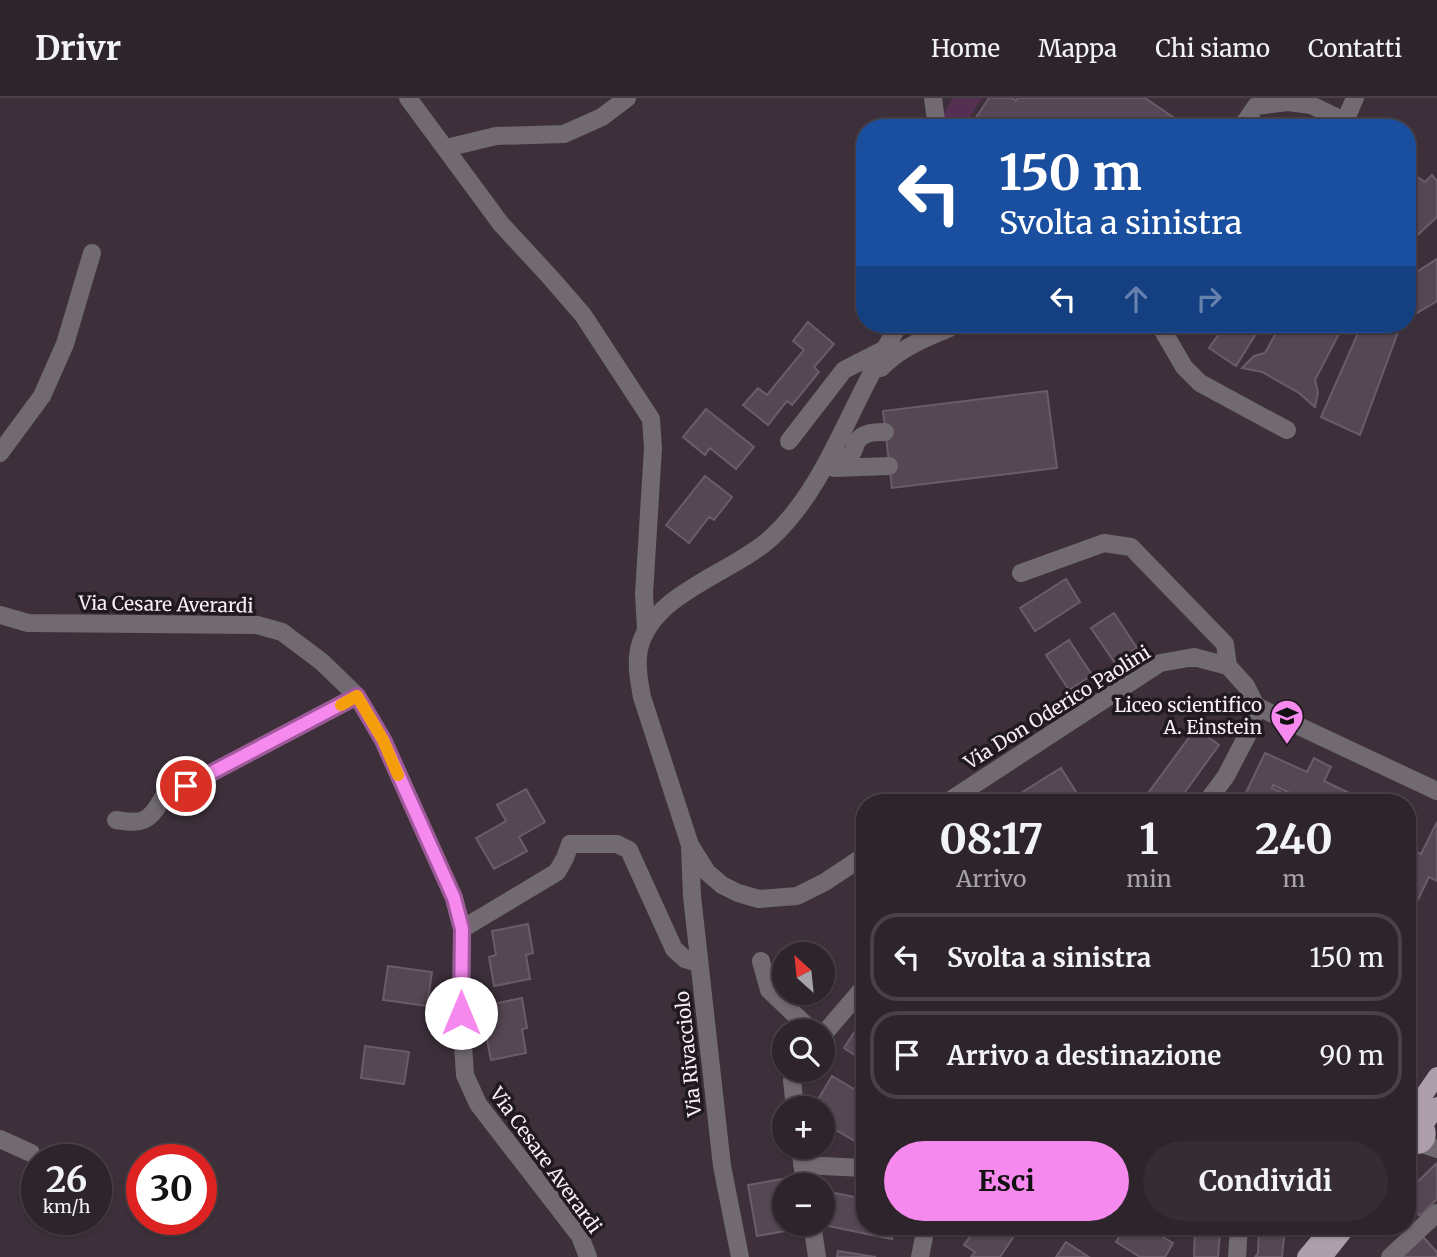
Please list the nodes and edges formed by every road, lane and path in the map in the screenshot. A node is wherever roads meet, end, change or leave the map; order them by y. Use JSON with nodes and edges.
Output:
{"nodes":[{"id":1,"x":408,"y":98,"type":"edge"},
{"id":2,"x":627,"y":98,"type":"edge"},
{"id":3,"x":933,"y":98,"type":"edge"},
{"id":4,"x":1355,"y":98,"type":"edge"},
{"id":5,"x":1258,"y":102,"type":"edge"},
{"id":6,"x":936,"y":119,"type":"edge"},
{"id":7,"x":1247,"y":119,"type":"edge"},
{"id":8,"x":1259,"y":119,"type":"edge"},
{"id":9,"x":1334,"y":119,"type":"edge"},
{"id":10,"x":1341,"y":119,"type":"edge"},
{"id":11,"x":1353,"y":119,"type":"edge"},
{"id":12,"x":446,"y":148,"type":"junction"},
{"id":13,"x":92,"y":253,"type":"dead end"},
{"id":14,"x":895,"y":333,"type":"edge"},
{"id":15,"x":937,"y":333,"type":"edge"},
{"id":16,"x":1164,"y":333,"type":"edge"},
{"id":17,"x":885,"y":349,"type":"junction"},
{"id":18,"x":866,"y":383,"type":"junction"},
{"id":19,"x":1287,"y":430,"type":"dead end"},
{"id":20,"x":885,"y":432,"type":"dead end"},
{"id":21,"x":789,"y":441,"type":"dead end"},
{"id":22,"x":0,"y":453,"type":"edge"},
{"id":23,"x":827,"y":463,"type":"junction"},
{"id":24,"x":889,"y":466,"type":"dead end"},
{"id":25,"x":1020,"y":573,"type":"dead end"},
{"id":26,"x":0,"y":615,"type":"edge"},
{"id":27,"x":646,"y":629,"type":"junction"},
{"id":28,"x":1228,"y":666,"type":"junction"},
{"id":29,"x":357,"y":696,"type":"junction"},
{"id":30,"x":1255,"y":706,"type":"junction"},
{"id":31,"x":1437,"y":791,"type":"edge"},
{"id":32,"x":960,"y":794,"type":"edge"},
{"id":33,"x":1213,"y":794,"type":"edge"},
{"id":34,"x":116,"y":820,"type":"dead end"},
{"id":35,"x":690,"y":845,"type":"junction"},
{"id":36,"x":856,"y":861,"type":"edge"},
{"id":37,"x":462,"y":929,"type":"junction"},
{"id":38,"x":761,"y":961,"type":"dead end"},
{"id":39,"x":699,"y":962,"type":"junction"},
{"id":40,"x":856,"y":996,"type":"edge"},
{"id":41,"x":800,"y":1019,"type":"edge"},
{"id":42,"x":835,"y":1021,"type":"edge"},
{"id":43,"x":1437,"y":1076,"type":"edge"},
{"id":44,"x":1437,"y":1107,"type":"edge"},
{"id":45,"x":1419,"y":1137,"type":"edge"},
{"id":46,"x":0,"y":1139,"type":"edge"},
{"id":47,"x":21,"y":1148,"type":"edge"},
{"id":48,"x":801,"y":1159,"type":"edge"},
{"id":49,"x":802,"y":1165,"type":"junction"},
{"id":50,"x":856,"y":1168,"type":"edge"},
{"id":51,"x":803,"y":1173,"type":"edge"},
{"id":52,"x":1437,"y":1213,"type":"edge"},
{"id":53,"x":1416,"y":1233,"type":"edge"},
{"id":54,"x":924,"y":1235,"type":"edge"},
{"id":55,"x":1238,"y":1235,"type":"edge"},
{"id":56,"x":1324,"y":1235,"type":"edge"},
{"id":57,"x":1340,"y":1235,"type":"edge"},
{"id":58,"x":1414,"y":1235,"type":"edge"},
{"id":59,"x":814,"y":1236,"type":"edge"},
{"id":60,"x":588,"y":1257,"type":"edge"},
{"id":61,"x":740,"y":1257,"type":"edge"},
{"id":62,"x":817,"y":1257,"type":"edge"},
{"id":63,"x":920,"y":1257,"type":"edge"},
{"id":64,"x":1237,"y":1257,"type":"edge"},
{"id":65,"x":1306,"y":1257,"type":"edge"},
{"id":66,"x":1323,"y":1257,"type":"edge"},
{"id":67,"x":1390,"y":1257,"type":"edge"}],
"edges":[{"from":1,"to":12,"type":"street"},
{"from":2,"to":12,"type":"street"},
{"from":3,"to":6,"type":"street"},
{"from":4,"to":11,"type":"street"},
{"from":5,"to":7,"type":"street"},
{"from":5,"to":10,"type":"street"},
{"from":8,"to":9,"type":"street"},
{"from":12,"to":27,"type":"street"},
{"from":13,"to":22,"type":"street"},
{"from":14,"to":17,"type":"street"},
{"from":15,"to":18,"type":"street"},
{"from":16,"to":19,"type":"street"},
{"from":17,"to":18,"type":"street"},
{"from":17,"to":21,"type":"street"},
{"from":18,"to":23,"type":"street"},
{"from":20,"to":23,"type":"street"},
{"from":23,"to":24,"type":"street"},
{"from":23,"to":27,"type":"street"},
{"from":25,"to":28,"type":"street"},
{"from":26,"to":29,"type":"street","name":"Via Cesare Averardi"},
{"from":27,"to":35,"type":"street"},
{"from":28,"to":30,"type":"street"},
{"from":28,"to":32,"type":"street","name":"Via Don Oderico Paolini"},
{"from":29,"to":34,"type":"street"},
{"from":29,"to":37,"type":"street","name":"Via Cesare Averardi"},
{"from":30,"to":31,"type":"street"},
{"from":30,"to":33,"type":"street"},
{"from":35,"to":36,"type":"street"},
{"from":35,"to":39,"type":"street","name":"Via Rivacciolo"},
{"from":37,"to":39,"type":"street"},
{"from":37,"to":60,"type":"street","name":"Via Cesare Averardi"},
{"from":38,"to":41,"type":"street"},
{"from":39,"to":61,"type":"street","name":"Via Rivacciolo"},
{"from":40,"to":42,"type":"street"},
{"from":43,"to":45,"type":"main road"},
{"from":44,"to":45,"type":"main road"},
{"from":46,"to":47,"type":"street"},
{"from":48,"to":49,"type":"street"},
{"from":49,"to":50,"type":"street"},
{"from":49,"to":51,"type":"street"},
{"from":52,"to":53,"type":"street"},
{"from":54,"to":63,"type":"street"},
{"from":55,"to":64,"type":"street"},
{"from":56,"to":65,"type":"main road"},
{"from":57,"to":66,"type":"main road"},
{"from":58,"to":67,"type":"street"},
{"from":59,"to":62,"type":"street"}]}
